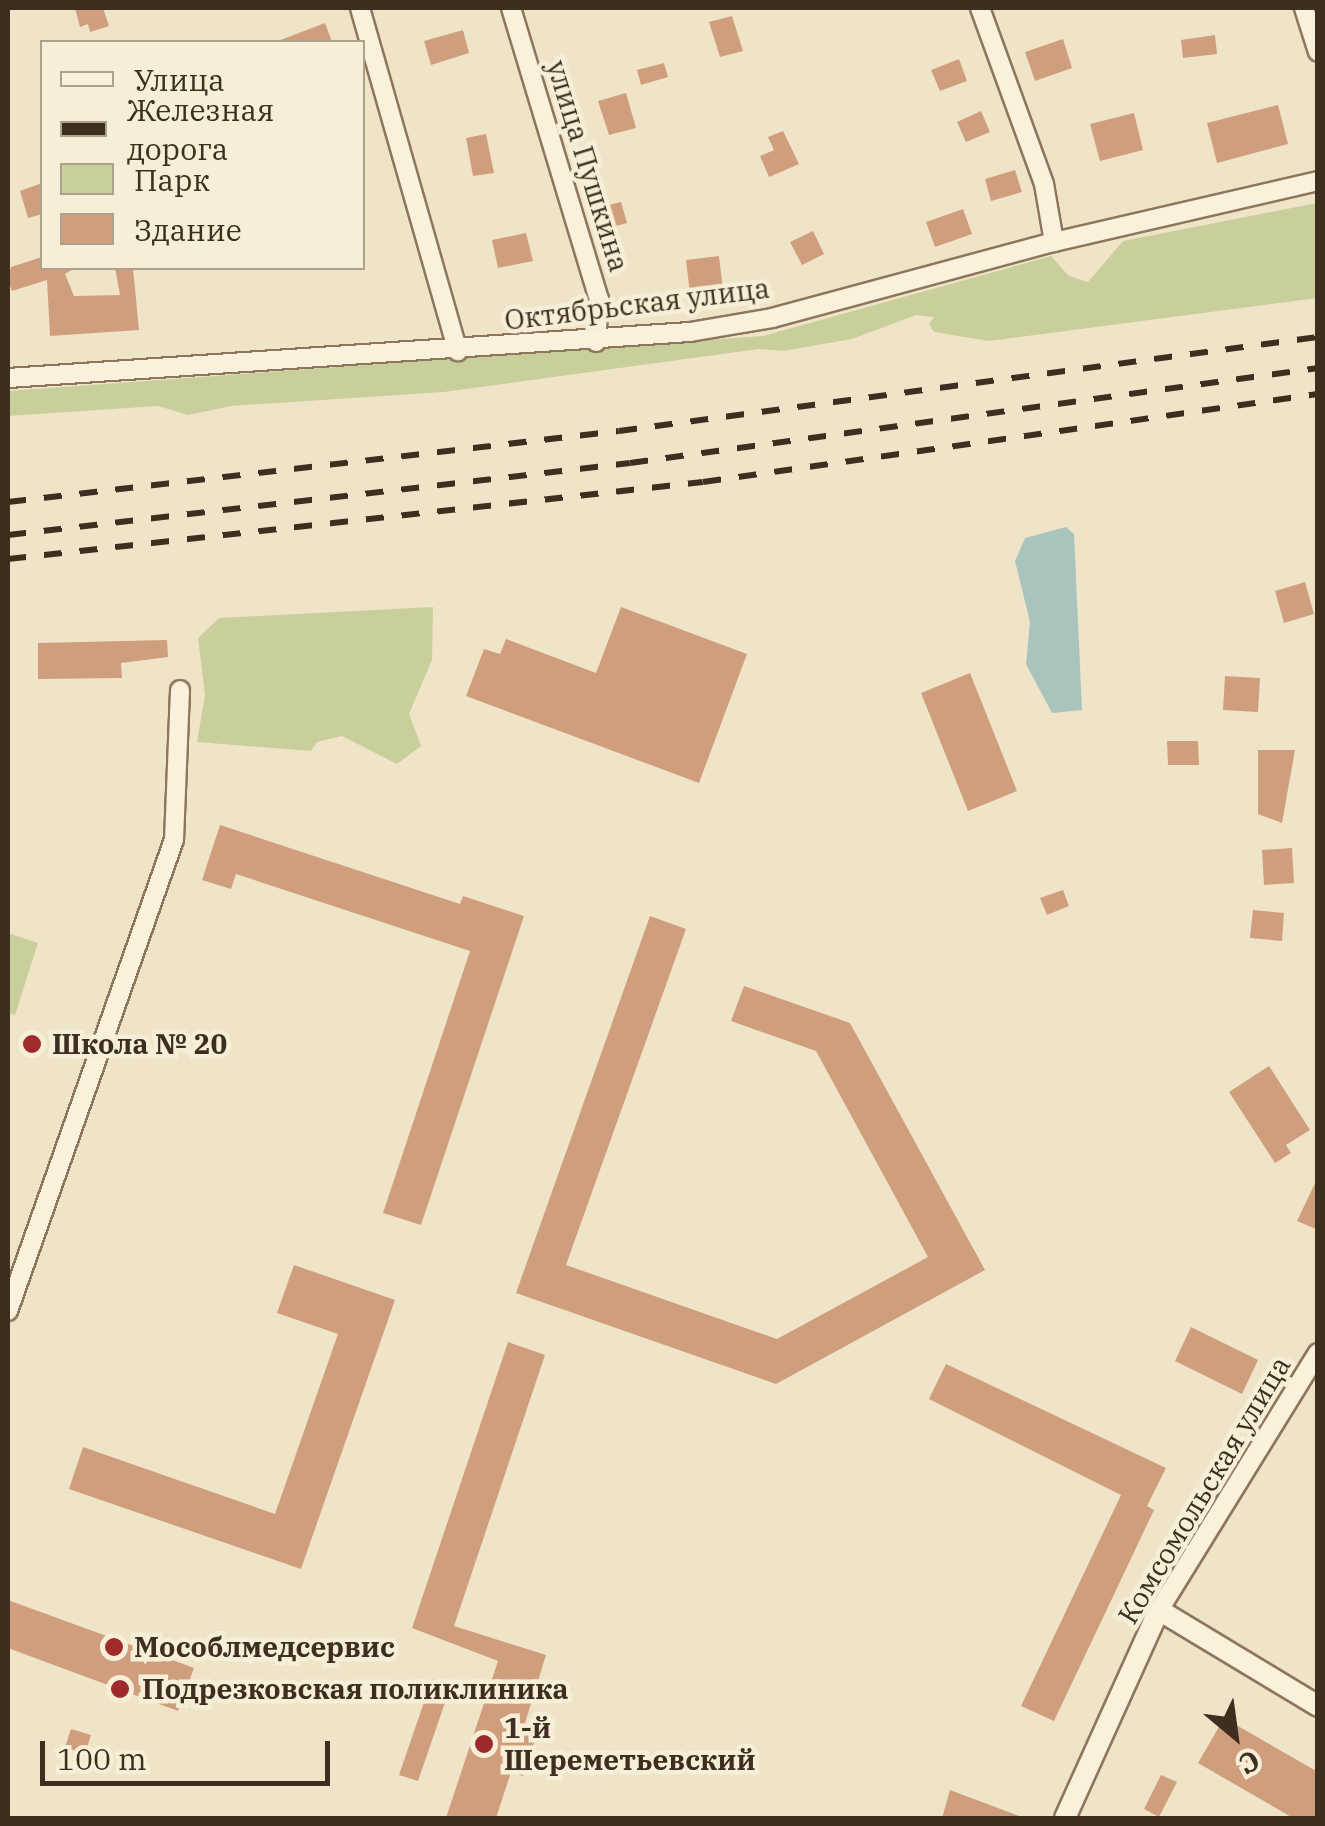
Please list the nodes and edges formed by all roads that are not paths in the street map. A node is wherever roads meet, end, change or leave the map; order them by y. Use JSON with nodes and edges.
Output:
{"nodes":[{"id":1,"x":360,"y":8,"type":"edge"},
{"id":2,"x":511,"y":8,"type":"edge"},
{"id":3,"x":980,"y":8,"type":"edge"},
{"id":4,"x":1304,"y":8,"type":"edge"},
{"id":5,"x":1318,"y":52,"type":"edge"},
{"id":6,"x":1318,"y":181,"type":"edge"},
{"id":7,"x":1054,"y":242,"type":"junction"},
{"id":8,"x":596,"y":342,"type":"junction"},
{"id":9,"x":458,"y":351,"type":"junction"},
{"id":10,"x":8,"y":378,"type":"edge"},
{"id":11,"x":180,"y":690,"type":"dead end"},
{"id":12,"x":8,"y":1311,"type":"edge"},
{"id":13,"x":1318,"y":1354,"type":"edge"},
{"id":14,"x":1159,"y":1610,"type":"junction"},
{"id":15,"x":1318,"y":1706,"type":"edge"},
{"id":16,"x":1064,"y":1818,"type":"edge"}],
"edges":[{"from":1,"to":9,"type":"street"},
{"from":2,"to":8,"type":"street","name":"улица Пушкина"},
{"from":3,"to":7,"type":"street"},
{"from":4,"to":5,"type":"street"},
{"from":6,"to":7,"type":"street","name":"Октябрьская улица"},
{"from":7,"to":8,"type":"street","name":"Октябрьская улица"},
{"from":8,"to":9,"type":"street","name":"Октябрьская улица"},
{"from":9,"to":10,"type":"street","name":"Октябрьская улица"},
{"from":11,"to":12,"type":"street"},
{"from":13,"to":14,"type":"street","name":"Комсомольская улица"},
{"from":14,"to":15,"type":"street"},
{"from":14,"to":16,"type":"street","name":"Комсомольская улица"}]}
